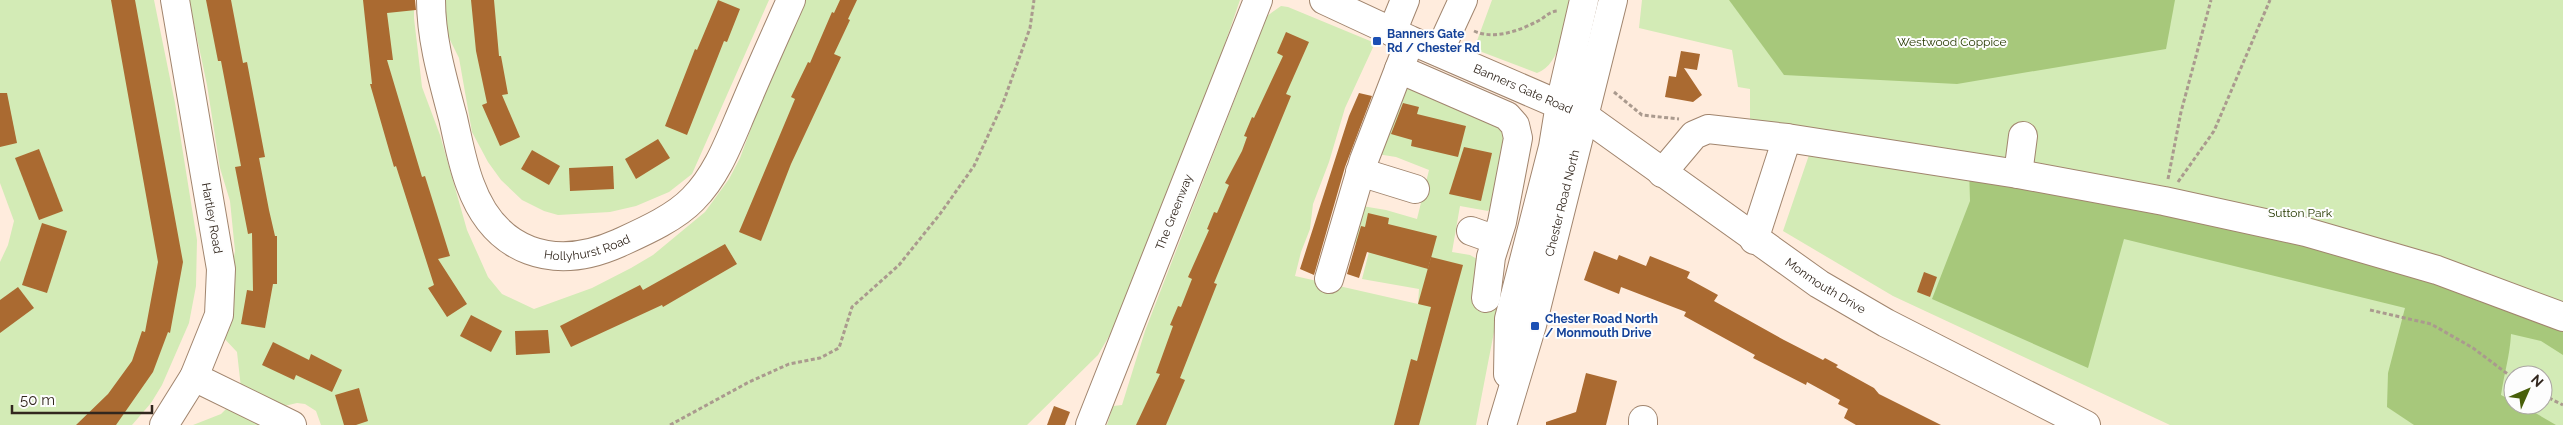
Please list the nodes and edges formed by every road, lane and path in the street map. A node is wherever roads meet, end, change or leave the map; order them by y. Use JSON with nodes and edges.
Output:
{"nodes":[{"id":1,"x":174,"y":0,"type":"edge"},
{"id":2,"x":431,"y":0,"type":"edge"},
{"id":3,"x":791,"y":0,"type":"edge"},
{"id":4,"x":1034,"y":0,"type":"edge"},
{"id":5,"x":1258,"y":0,"type":"edge"},
{"id":6,"x":1324,"y":0,"type":"edge"},
{"id":7,"x":1405,"y":0,"type":"edge"},
{"id":8,"x":1613,"y":0,"type":"edge"},
{"id":9,"x":2211,"y":0,"type":"edge"},
{"id":10,"x":2270,"y":0,"type":"edge"},
{"id":11,"x":1582,"y":6,"type":"edge"},
{"id":12,"x":1458,"y":11,"type":"edge"},
{"id":13,"x":1401,"y":36,"type":"junction"},
{"id":14,"x":1439,"y":52,"type":"junction"},
{"id":15,"x":1399,"y":69,"type":"junction"},
{"id":16,"x":1612,"y":91,"type":"dead end"},
{"id":17,"x":1572,"y":110,"type":"junction"},
{"id":18,"x":1688,"y":119,"type":"dead end"},
{"id":19,"x":2023,"y":136,"type":"dead end"},
{"id":20,"x":1787,"y":138,"type":"junction"},
{"id":21,"x":1360,"y":172,"type":"junction"},
{"id":22,"x":1662,"y":173,"type":"junction"},
{"id":23,"x":2018,"y":174,"type":"junction"},
{"id":24,"x":1415,"y":189,"type":"dead end"},
{"id":25,"x":2164,"y":201,"type":"junction"},
{"id":26,"x":1471,"y":230,"type":"dead end"},
{"id":27,"x":1496,"y":240,"type":"junction"},
{"id":28,"x":1754,"y":240,"type":"junction"},
{"id":29,"x":1329,"y":279,"type":"dead end"},
{"id":30,"x":1486,"y":298,"type":"dead end"},
{"id":31,"x":2370,"y":310,"type":"dead end"},
{"id":32,"x":2563,"y":317,"type":"edge"},
{"id":33,"x":2503,"y":371,"type":"edge"},
{"id":34,"x":194,"y":377,"type":"junction"},
{"id":35,"x":1505,"y":415,"type":"edge"},
{"id":36,"x":164,"y":425,"type":"edge"},
{"id":37,"x":292,"y":425,"type":"edge"},
{"id":38,"x":670,"y":425,"type":"edge"},
{"id":39,"x":1090,"y":425,"type":"edge"},
{"id":40,"x":2086,"y":425,"type":"edge"}],
"edges":[{"from":1,"to":34,"type":"main road","name":"Hartley Road"},
{"from":2,"to":3,"type":"main road","name":"Hollyhurst Road"},
{"from":4,"to":38,"type":"path"},
{"from":5,"to":39,"type":"main road","name":"The Greenway"},
{"from":6,"to":13,"type":"main road","name":"Banners Gate Road"},
{"from":7,"to":13,"type":"main road"},
{"from":8,"to":17,"type":"main road","name":"Chester Road North"},
{"from":9,"to":25,"type":"path"},
{"from":10,"to":25,"type":"path"},
{"from":11,"to":12,"type":"path"},
{"from":11,"to":17,"type":"main road","name":"Chester Road North"},
{"from":12,"to":14,"type":"main road"},
{"from":13,"to":14,"type":"main road","name":"Banners Gate Road"},
{"from":13,"to":15,"type":"main road"},
{"from":14,"to":17,"type":"main road","name":"Banners Gate Road"},
{"from":15,"to":21,"type":"main road"},
{"from":15,"to":27,"type":"main road"},
{"from":16,"to":18,"type":"path"},
{"from":17,"to":22,"type":"main road","name":"Monmouth Drive"},
{"from":17,"to":35,"type":"main road","name":"Chester Road North"},
{"from":19,"to":23,"type":"main road"},
{"from":20,"to":22,"type":"main road"},
{"from":20,"to":23,"type":"main road"},
{"from":20,"to":28,"type":"main road"},
{"from":21,"to":24,"type":"main road"},
{"from":21,"to":29,"type":"main road"},
{"from":22,"to":28,"type":"main road","name":"Monmouth Drive"},
{"from":23,"to":25,"type":"main road"},
{"from":25,"to":32,"type":"main road"},
{"from":26,"to":27,"type":"main road"},
{"from":27,"to":30,"type":"main road"},
{"from":28,"to":40,"type":"main road","name":"Monmouth Drive"},
{"from":31,"to":33,"type":"path"},
{"from":34,"to":36,"type":"main road","name":"Hartley Road"},
{"from":34,"to":37,"type":"main road"}]}
